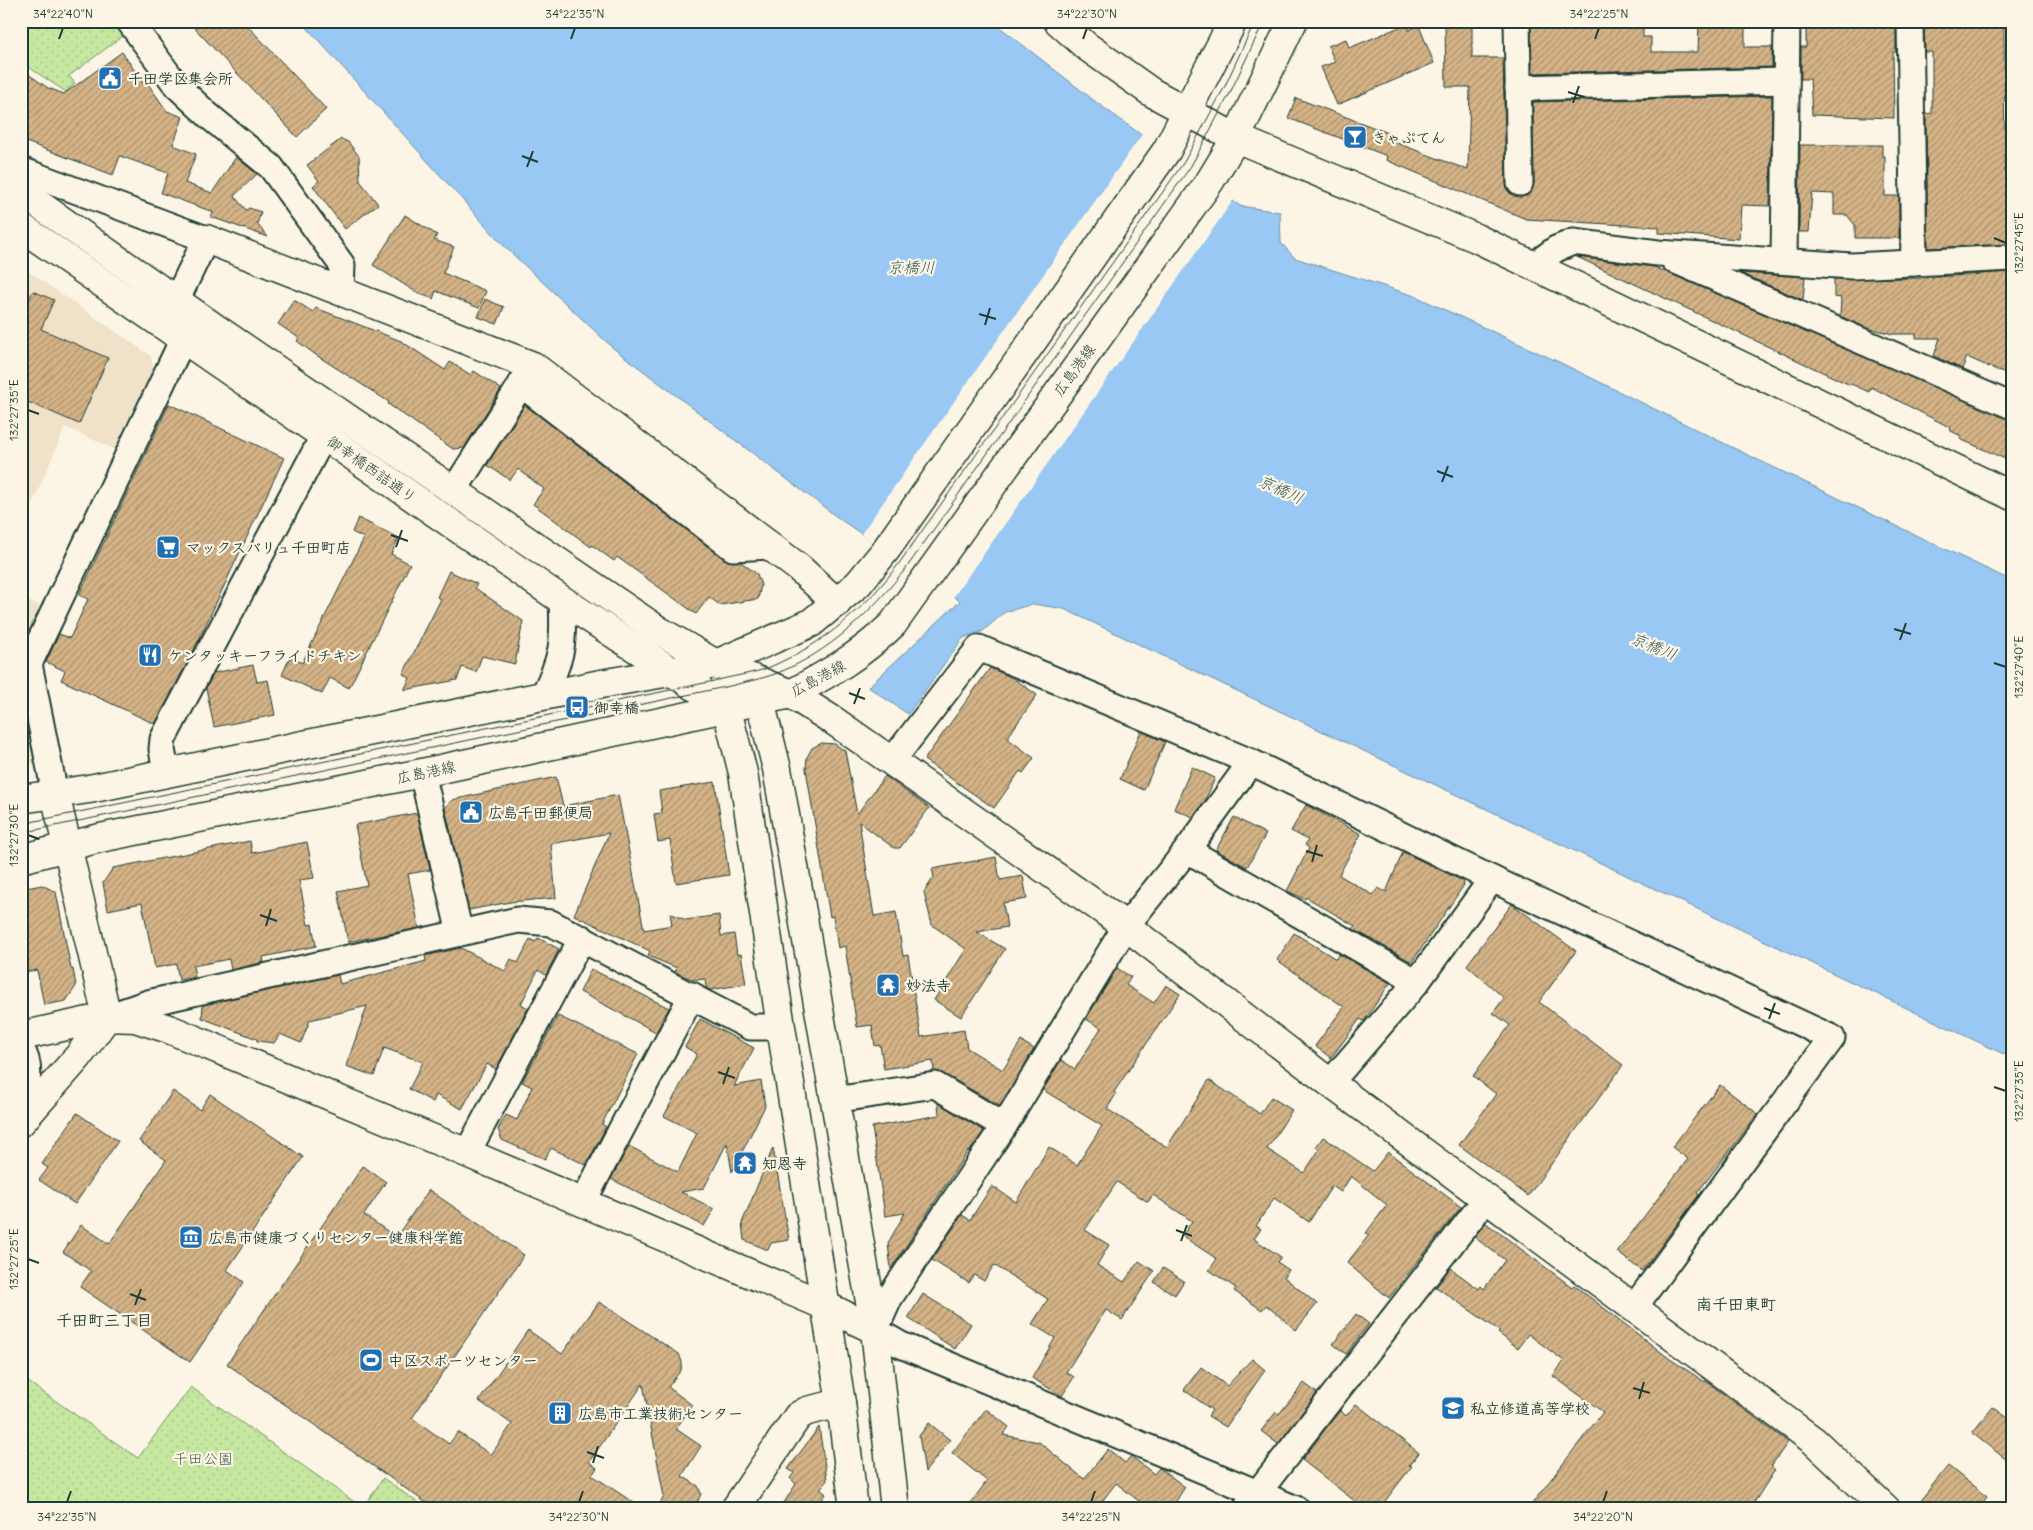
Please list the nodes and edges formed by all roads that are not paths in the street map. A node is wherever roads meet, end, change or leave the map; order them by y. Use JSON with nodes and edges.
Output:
{"nodes":[{"id":1,"x":129,"y":21,"type":"edge"},
{"id":2,"x":1058,"y":21,"type":"edge"},
{"id":3,"x":1233,"y":21,"type":"edge"},
{"id":4,"x":1293,"y":21,"type":"edge"},
{"id":5,"x":1517,"y":21,"type":"edge"},
{"id":6,"x":1787,"y":21,"type":"edge"},
{"id":7,"x":1910,"y":21,"type":"edge"},
{"id":8,"x":1786,"y":81,"type":"junction"},
{"id":9,"x":1518,"y":88,"type":"junction"},
{"id":10,"x":1188,"y":112,"type":"junction"},
{"id":11,"x":1236,"y":138,"type":"junction"},
{"id":12,"x":21,"y":170,"type":"edge"},
{"id":13,"x":1520,"y":182,"type":"dead end"},
{"id":14,"x":21,"y":192,"type":"edge"},
{"id":15,"x":21,"y":227,"type":"edge"},
{"id":16,"x":206,"y":239,"type":"junction"},
{"id":17,"x":1658,"y":253,"type":"junction"},
{"id":18,"x":2012,"y":258,"type":"edge"},
{"id":19,"x":1784,"y":261,"type":"junction"},
{"id":20,"x":1914,"y":263,"type":"junction"},
{"id":21,"x":1533,"y":266,"type":"junction"},
{"id":22,"x":341,"y":291,"type":"junction"},
{"id":23,"x":176,"y":301,"type":"junction"},
{"id":24,"x":183,"y":339,"type":"junction"},
{"id":25,"x":527,"y":375,"type":"junction"},
{"id":26,"x":2012,"y":406,"type":"edge"},
{"id":27,"x":337,"y":410,"type":"junction"},
{"id":28,"x":323,"y":435,"type":"junction"},
{"id":29,"x":453,"y":492,"type":"junction"},
{"id":30,"x":2012,"y":496,"type":"edge"},
{"id":31,"x":562,"y":600,"type":"junction"},
{"id":32,"x":837,"y":603,"type":"junction"},
{"id":33,"x":716,"y":664,"type":"junction"},
{"id":34,"x":671,"y":671,"type":"junction"},
{"id":35,"x":791,"y":694,"type":"junction"},
{"id":36,"x":543,"y":696,"type":"junction"},
{"id":37,"x":760,"y":701,"type":"junction"},
{"id":38,"x":726,"y":707,"type":"junction"},
{"id":39,"x":892,"y":761,"type":"junction"},
{"id":40,"x":1251,"y":762,"type":"junction"},
{"id":41,"x":166,"y":772,"type":"junction"},
{"id":42,"x":422,"y":773,"type":"junction"},
{"id":43,"x":55,"y":794,"type":"junction"},
{"id":44,"x":21,"y":799,"type":"edge"},
{"id":45,"x":68,"y":848,"type":"junction"},
{"id":46,"x":1187,"y":850,"type":"junction"},
{"id":47,"x":21,"y":858,"type":"edge"},
{"id":48,"x":1492,"y":879,"type":"junction"},
{"id":49,"x":1126,"y":926,"type":"junction"},
{"id":50,"x":460,"y":932,"type":"junction"},
{"id":51,"x":582,"y":938,"type":"junction"},
{"id":52,"x":1417,"y":982,"type":"junction"},
{"id":53,"x":692,"y":995,"type":"junction"},
{"id":54,"x":107,"y":1017,"type":"junction"},
{"id":55,"x":781,"y":1027,"type":"junction"},
{"id":56,"x":21,"y":1036,"type":"edge"},
{"id":57,"x":21,"y":1050,"type":"edge"},
{"id":58,"x":1330,"y":1083,"type":"junction"},
{"id":59,"x":21,"y":1099,"type":"edge"},
{"id":60,"x":834,"y":1100,"type":"junction"},
{"id":61,"x":21,"y":1122,"type":"edge"},
{"id":62,"x":1004,"y":1126,"type":"junction"},
{"id":63,"x":467,"y":1153,"type":"junction"},
{"id":64,"x":1486,"y":1198,"type":"junction"},
{"id":65,"x":582,"y":1202,"type":"junction"},
{"id":66,"x":826,"y":1306,"type":"junction"},
{"id":67,"x":1633,"y":1309,"type":"junction"},
{"id":68,"x":875,"y":1330,"type":"junction"},
{"id":69,"x":841,"y":1403,"type":"junction"},
{"id":70,"x":1251,"y":1501,"type":"edge"},
{"id":71,"x":734,"y":1509,"type":"edge"},
{"id":72,"x":854,"y":1509,"type":"edge"},
{"id":73,"x":895,"y":1509,"type":"edge"},
{"id":74,"x":1296,"y":1509,"type":"edge"},
{"id":75,"x":1886,"y":1509,"type":"edge"}],
"edges":[{"from":1,"to":22,"type":"street"},
{"from":2,"to":10,"type":"street"},
{"from":3,"to":10,"type":"street"},
{"from":4,"to":11,"type":"street","name":"広島港線"},
{"from":5,"to":9,"type":"street"},
{"from":6,"to":8,"type":"street"},
{"from":7,"to":20,"type":"street"},
{"from":8,"to":9,"type":"street"},
{"from":8,"to":19,"type":"street"},
{"from":9,"to":13,"type":"street"},
{"from":10,"to":11,"type":"street"},
{"from":10,"to":32,"type":"street"},
{"from":11,"to":21,"type":"street"},
{"from":11,"to":35,"type":"street","name":"広島港線"},
{"from":12,"to":16,"type":"street"},
{"from":14,"to":23,"type":"street","name":"御幸橋西詰通り"},
{"from":15,"to":24,"type":"street","name":"御幸橋西詰通り"},
{"from":16,"to":22,"type":"street"},
{"from":16,"to":23,"type":"street"},
{"from":17,"to":19,"type":"street"},
{"from":17,"to":21,"type":"street"},
{"from":17,"to":26,"type":"street"},
{"from":18,"to":20,"type":"street"},
{"from":19,"to":20,"type":"street"},
{"from":21,"to":30,"type":"street"},
{"from":22,"to":25,"type":"street"},
{"from":23,"to":24,"type":"street"},
{"from":23,"to":27,"type":"street","name":"御幸橋西詰通り"},
{"from":24,"to":28,"type":"street","name":"御幸橋西詰通り"},
{"from":24,"to":43,"type":"street"},
{"from":25,"to":29,"type":"street"},
{"from":25,"to":32,"type":"street"},
{"from":27,"to":28,"type":"street"},
{"from":27,"to":29,"type":"street","name":"御幸橋西詰通り"},
{"from":28,"to":31,"type":"street","name":"御幸橋西詰通り"},
{"from":28,"to":41,"type":"street"},
{"from":29,"to":33,"type":"street","name":"御幸橋西詰通り"},
{"from":31,"to":34,"type":"street","name":"御幸橋西詰通り"},
{"from":31,"to":36,"type":"street"},
{"from":32,"to":33,"type":"street"},
{"from":33,"to":34,"type":"street"},
{"from":33,"to":35,"type":"street"},
{"from":33,"to":37,"type":"street"},
{"from":33,"to":38,"type":"street"},
{"from":34,"to":36,"type":"street"},
{"from":34,"to":38,"type":"street","name":"御幸橋西詰通り"},
{"from":35,"to":37,"type":"street","name":"広島港線"},
{"from":35,"to":39,"type":"street"},
{"from":36,"to":41,"type":"street"},
{"from":37,"to":38,"type":"street","name":"広島港線"},
{"from":37,"to":60,"type":"street"},
{"from":38,"to":42,"type":"street","name":"広島港線"},
{"from":38,"to":55,"type":"street"},
{"from":39,"to":40,"type":"street"},
{"from":39,"to":49,"type":"street"},
{"from":40,"to":46,"type":"street"},
{"from":40,"to":48,"type":"street"},
{"from":41,"to":43,"type":"street"},
{"from":42,"to":45,"type":"street","name":"広島港線"},
{"from":42,"to":50,"type":"street"},
{"from":43,"to":44,"type":"street"},
{"from":43,"to":45,"type":"street"},
{"from":45,"to":47,"type":"street","name":"広島港線"},
{"from":45,"to":54,"type":"street"},
{"from":46,"to":49,"type":"street"},
{"from":46,"to":52,"type":"street"},
{"from":48,"to":52,"type":"street"},
{"from":48,"to":67,"type":"street"},
{"from":49,"to":58,"type":"street"},
{"from":49,"to":62,"type":"street"},
{"from":50,"to":51,"type":"street"},
{"from":50,"to":54,"type":"street"},
{"from":51,"to":53,"type":"street"},
{"from":51,"to":63,"type":"street"},
{"from":52,"to":58,"type":"street"},
{"from":53,"to":55,"type":"street"},
{"from":53,"to":65,"type":"street"},
{"from":54,"to":56,"type":"street"},
{"from":54,"to":61,"type":"street"},
{"from":54,"to":63,"type":"street"},
{"from":55,"to":66,"type":"street"},
{"from":57,"to":59,"type":"street"},
{"from":58,"to":64,"type":"street"},
{"from":60,"to":62,"type":"street"},
{"from":60,"to":68,"type":"street"},
{"from":62,"to":68,"type":"street"},
{"from":63,"to":65,"type":"street"},
{"from":64,"to":67,"type":"street"},
{"from":64,"to":70,"type":"street"},
{"from":65,"to":66,"type":"street"},
{"from":66,"to":68,"type":"street"},
{"from":66,"to":69,"type":"street"},
{"from":67,"to":75,"type":"street"},
{"from":68,"to":70,"type":"street"},
{"from":68,"to":73,"type":"street"},
{"from":69,"to":71,"type":"street"},
{"from":69,"to":72,"type":"street"},
{"from":70,"to":74,"type":"street"}]}
